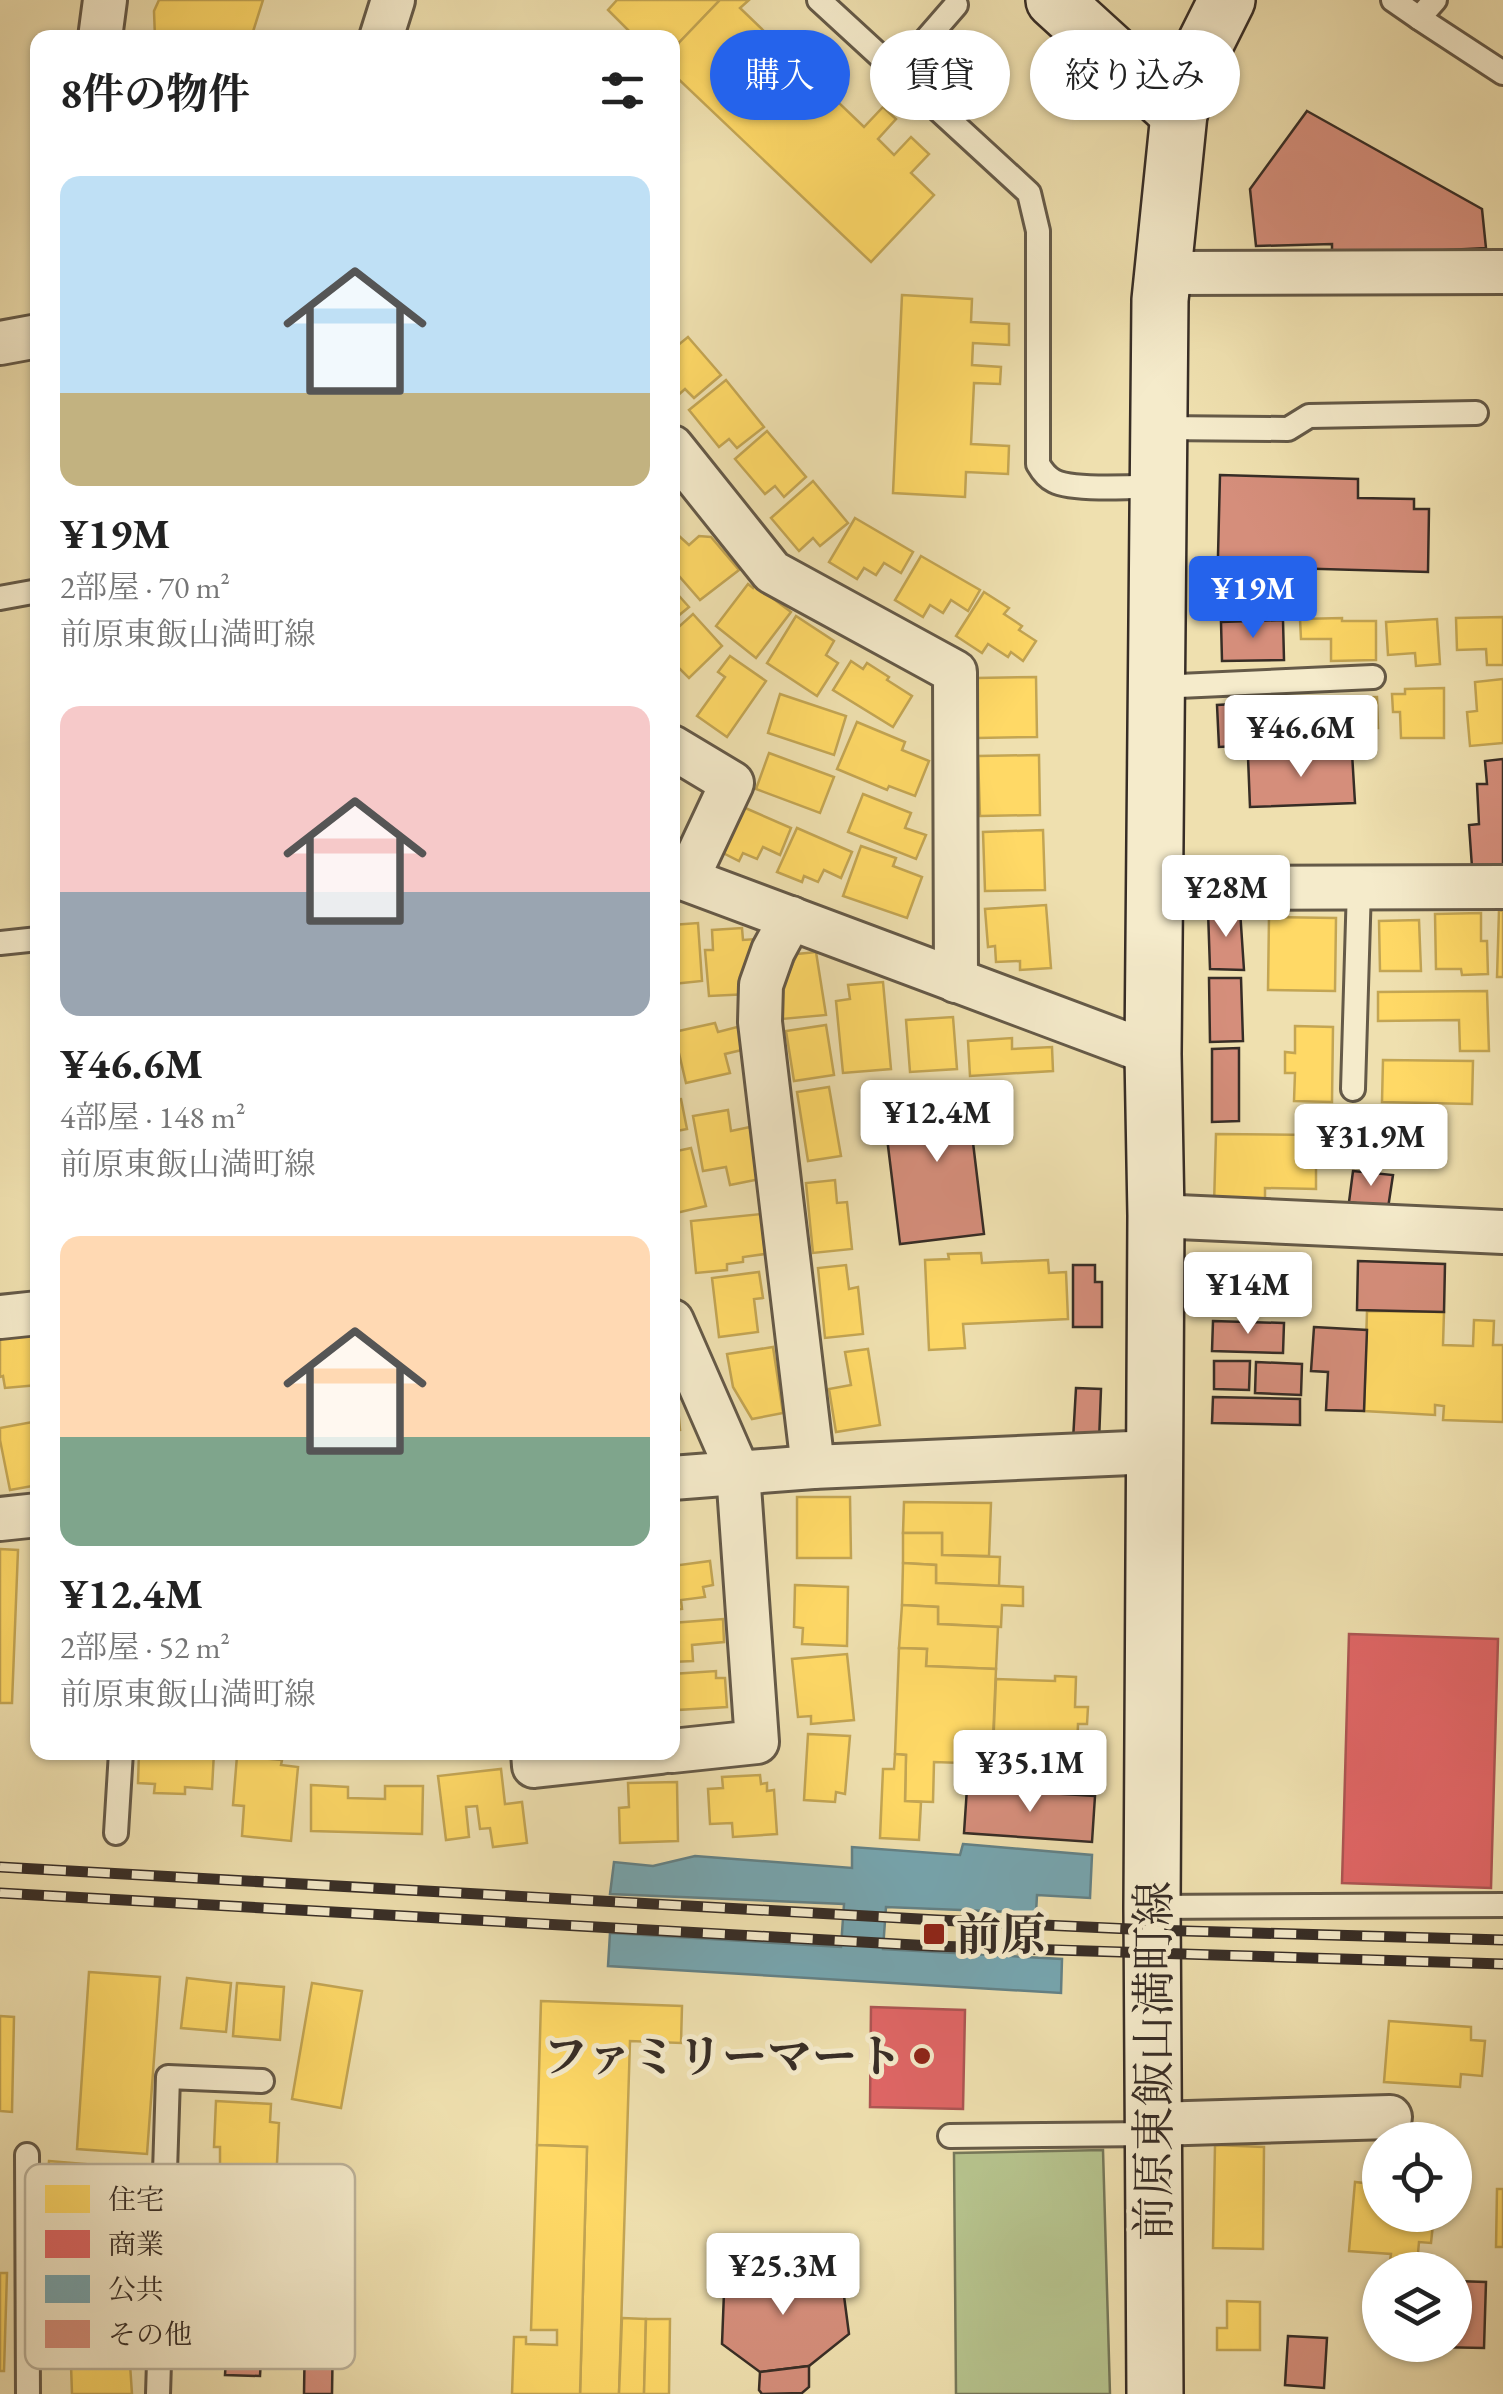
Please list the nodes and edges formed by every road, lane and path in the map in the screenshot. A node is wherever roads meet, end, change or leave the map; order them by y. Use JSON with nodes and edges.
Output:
{"nodes":[{"id":1,"x":105,"y":0,"type":"edge"},
{"id":2,"x":394,"y":0,"type":"edge"},
{"id":3,"x":818,"y":0,"type":"edge"},
{"id":4,"x":1054,"y":0,"type":"edge"},
{"id":5,"x":1227,"y":0,"type":"edge"},
{"id":6,"x":1394,"y":0,"type":"edge"},
{"id":7,"x":956,"y":5,"type":"dead end"},
{"id":8,"x":1427,"y":9,"type":"edge"},
{"id":9,"x":101,"y":30,"type":"edge"},
{"id":10,"x":383,"y":30,"type":"edge"},
{"id":11,"x":935,"y":30,"type":"edge"},
{"id":12,"x":1087,"y":30,"type":"edge"},
{"id":13,"x":1211,"y":30,"type":"edge"},
{"id":14,"x":870,"y":47,"type":"edge"},
{"id":15,"x":1503,"y":73,"type":"edge"},
{"id":16,"x":949,"y":120,"type":"edge"},
{"id":17,"x":1178,"y":120,"type":"edge"},
{"id":18,"x":1503,"y":272,"type":"edge"},
{"id":19,"x":1163,"y":273,"type":"junction"},
{"id":20,"x":30,"y":337,"type":"edge"},
{"id":21,"x":0,"y":343,"type":"edge"},
{"id":22,"x":1476,"y":413,"type":"dead end"},
{"id":23,"x":1159,"y":428,"type":"junction"},
{"id":24,"x":680,"y":457,"type":"edge"},
{"id":25,"x":1158,"y":486,"type":"junction"},
{"id":26,"x":30,"y":592,"type":"edge"},
{"id":27,"x":0,"y":598,"type":"edge"},
{"id":28,"x":1373,"y":678,"type":"dead end"},
{"id":29,"x":1157,"y":688,"type":"junction"},
{"id":30,"x":680,"y":753,"type":"edge"},
{"id":31,"x":680,"y":877,"type":"edge"},
{"id":32,"x":1503,"y":886,"type":"edge"},
{"id":33,"x":1359,"y":887,"type":"junction"},
{"id":34,"x":1155,"y":888,"type":"junction"},
{"id":35,"x":791,"y":918,"type":"junction"},
{"id":36,"x":30,"y":939,"type":"edge"},
{"id":37,"x":0,"y":944,"type":"edge"},
{"id":38,"x":956,"y":981,"type":"junction"},
{"id":39,"x":1153,"y":1054,"type":"junction"},
{"id":40,"x":1353,"y":1089,"type":"dead end"},
{"id":41,"x":1156,"y":1216,"type":"junction"},
{"id":42,"x":1503,"y":1232,"type":"edge"},
{"id":43,"x":30,"y":1315,"type":"edge"},
{"id":44,"x":0,"y":1317,"type":"edge"},
{"id":45,"x":680,"y":1339,"type":"edge"},
{"id":46,"x":1154,"y":1452,"type":"junction"},
{"id":47,"x":813,"y":1467,"type":"junction"},
{"id":48,"x":738,"y":1472,"type":"junction"},
{"id":49,"x":680,"y":1477,"type":"edge"},
{"id":50,"x":30,"y":1516,"type":"edge"},
{"id":51,"x":0,"y":1519,"type":"edge"},
{"id":52,"x":680,"y":1750,"type":"edge"},
{"id":53,"x":120,"y":1760,"type":"edge"},
{"id":54,"x":534,"y":1760,"type":"edge"},
{"id":55,"x":588,"y":1760,"type":"edge"},
{"id":56,"x":116,"y":1833,"type":"dead end"},
{"id":57,"x":1503,"y":1905,"type":"edge"},
{"id":58,"x":1152,"y":1907,"type":"junction"},
{"id":59,"x":262,"y":2082,"type":"dead end"},
{"id":60,"x":1390,"y":2116,"type":"dead end"},
{"id":61,"x":1154,"y":2129,"type":"junction"},
{"id":62,"x":950,"y":2136,"type":"dead end"},
{"id":63,"x":27,"y":2155,"type":"dead end"},
{"id":64,"x":27,"y":2164,"type":"edge"},
{"id":65,"x":165,"y":2164,"type":"edge"},
{"id":66,"x":28,"y":2369,"type":"edge"},
{"id":67,"x":159,"y":2369,"type":"edge"},
{"id":68,"x":28,"y":2394,"type":"edge"},
{"id":69,"x":158,"y":2394,"type":"edge"},
{"id":70,"x":1155,"y":2394,"type":"edge"}],
"edges":[{"from":1,"to":9,"type":"street"},
{"from":2,"to":10,"type":"street"},
{"from":3,"to":14,"type":"lane"},
{"from":4,"to":12,"type":"street"},
{"from":5,"to":13,"type":"street","name":"前原東飯山満町線"},
{"from":6,"to":8,"type":"lane"},
{"from":7,"to":11,"type":"lane"},
{"from":8,"to":15,"type":"lane"},
{"from":16,"to":25,"type":"lane"},
{"from":17,"to":19,"type":"street","name":"前原東飯山満町線"},
{"from":18,"to":19,"type":"street"},
{"from":19,"to":23,"type":"street","name":"前原東飯山満町線"},
{"from":20,"to":21,"type":"street"},
{"from":22,"to":23,"type":"lane"},
{"from":23,"to":25,"type":"street","name":"前原東飯山満町線"},
{"from":24,"to":38,"type":"street"},
{"from":25,"to":29,"type":"street","name":"前原東飯山満町線"},
{"from":26,"to":27,"type":"lane"},
{"from":28,"to":29,"type":"lane"},
{"from":29,"to":34,"type":"street","name":"前原東飯山満町線"},
{"from":30,"to":31,"type":"street"},
{"from":31,"to":35,"type":"street"},
{"from":32,"to":33,"type":"street"},
{"from":33,"to":34,"type":"street"},
{"from":33,"to":40,"type":"lane"},
{"from":34,"to":39,"type":"street","name":"前原東飯山満町線"},
{"from":35,"to":38,"type":"street"},
{"from":35,"to":47,"type":"street"},
{"from":36,"to":37,"type":"lane"},
{"from":38,"to":39,"type":"street"},
{"from":39,"to":41,"type":"street","name":"前原東飯山満町線"},
{"from":41,"to":42,"type":"street"},
{"from":41,"to":46,"type":"street","name":"前原東飯山満町線"},
{"from":43,"to":44,"type":"street"},
{"from":45,"to":48,"type":"street"},
{"from":46,"to":47,"type":"street"},
{"from":46,"to":58,"type":"street","name":"前原東飯山満町線"},
{"from":47,"to":48,"type":"street"},
{"from":48,"to":49,"type":"street"},
{"from":48,"to":52,"type":"street"},
{"from":50,"to":51,"type":"street"},
{"from":53,"to":56,"type":"lane"},
{"from":54,"to":55,"type":"street"},
{"from":57,"to":58,"type":"lane"},
{"from":58,"to":61,"type":"street","name":"前原東飯山満町線"},
{"from":59,"to":65,"type":"lane"},
{"from":60,"to":61,"type":"street"},
{"from":61,"to":62,"type":"lane"},
{"from":61,"to":70,"type":"street","name":"前原東飯山満町線"},
{"from":63,"to":64,"type":"lane"},
{"from":66,"to":68,"type":"lane"},
{"from":67,"to":69,"type":"lane"}]}
